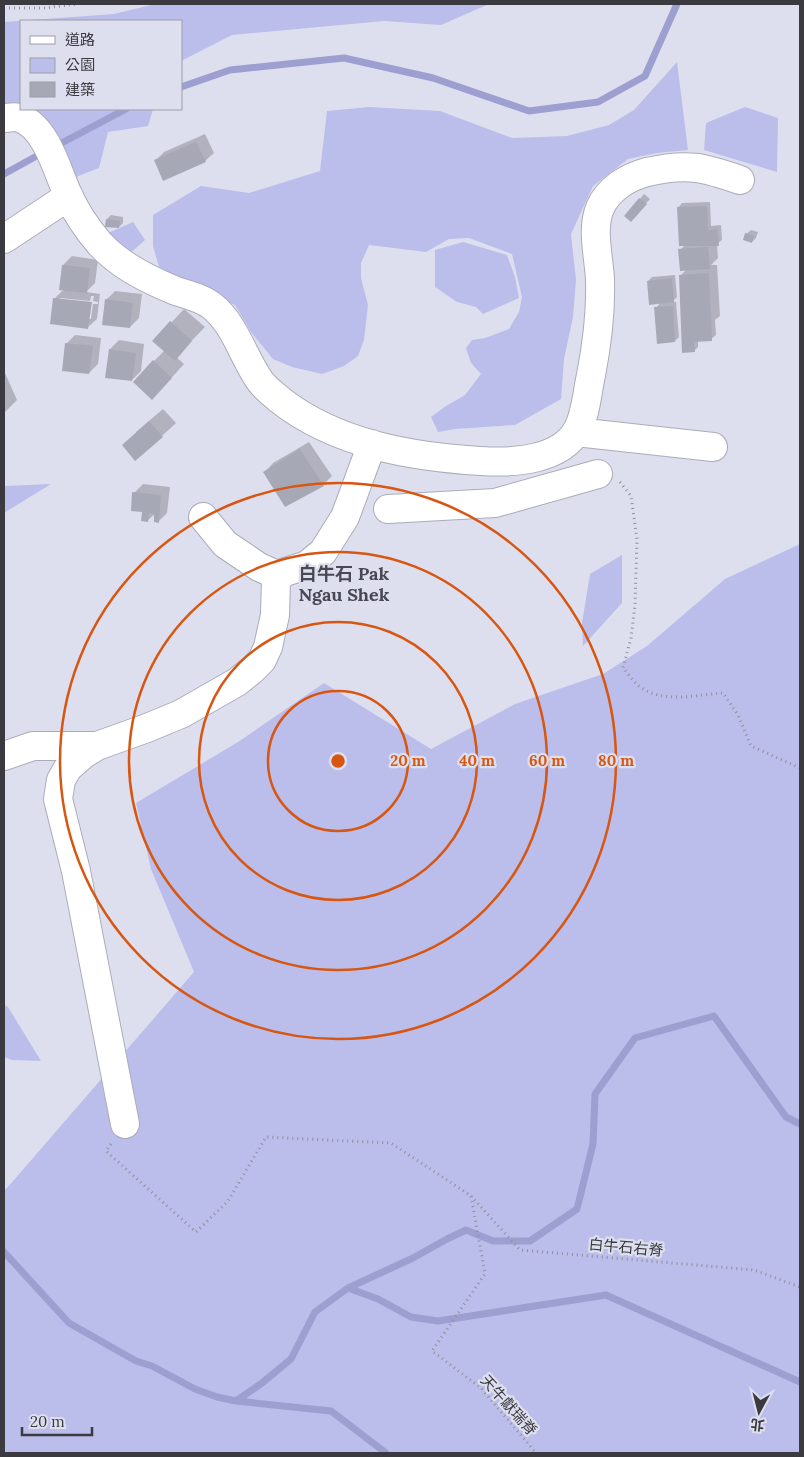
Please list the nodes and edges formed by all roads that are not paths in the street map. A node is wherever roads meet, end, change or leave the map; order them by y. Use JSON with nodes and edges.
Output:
{"nodes":[{"id":1,"x":4,"y":118,"type":"edge"},
{"id":2,"x":740,"y":180,"type":"dead end"},
{"id":3,"x":69,"y":196,"type":"junction"},
{"id":4,"x":4,"y":239,"type":"edge"},
{"id":5,"x":576,"y":432,"type":"junction"},
{"id":6,"x":372,"y":444,"type":"junction"},
{"id":7,"x":713,"y":447,"type":"dead end"},
{"id":8,"x":496,"y":462,"type":"junction"},
{"id":9,"x":598,"y":474,"type":"road end"},
{"id":10,"x":495,"y":503,"type":"junction"},
{"id":11,"x":388,"y":509,"type":"dead end"},
{"id":12,"x":203,"y":516,"type":"dead end"},
{"id":13,"x":279,"y":576,"type":"junction"},
{"id":14,"x":97,"y":746,"type":"junction"},
{"id":15,"x":4,"y":756,"type":"edge"},
{"id":16,"x":125,"y":1124,"type":"road end"}],
"edges":[{"from":1,"to":3,"type":"street"},
{"from":2,"to":5,"type":"street"},
{"from":3,"to":4,"type":"street"},
{"from":3,"to":6,"type":"street"},
{"from":5,"to":7,"type":"street"},
{"from":5,"to":8,"type":"street"},
{"from":6,"to":8,"type":"street"},
{"from":6,"to":13,"type":"street"},
{"from":8,"to":10,"type":"street"},
{"from":9,"to":10,"type":"street"},
{"from":10,"to":11,"type":"street"},
{"from":12,"to":13,"type":"street"},
{"from":13,"to":14,"type":"street"},
{"from":14,"to":15,"type":"street"},
{"from":14,"to":16,"type":"street"}]}
